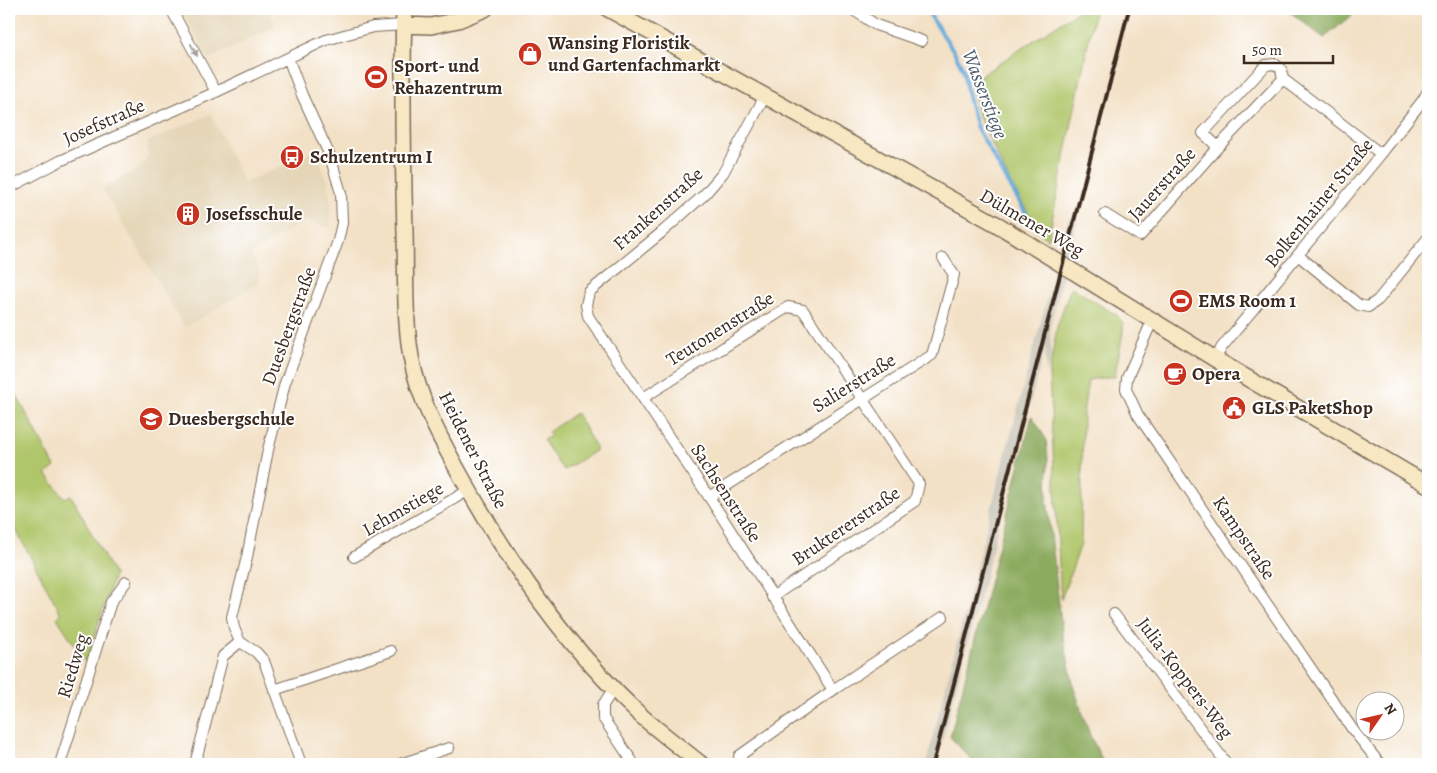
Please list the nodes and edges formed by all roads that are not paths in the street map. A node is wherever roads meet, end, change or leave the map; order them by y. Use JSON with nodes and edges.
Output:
{"nodes":[{"id":1,"x":172,"y":9,"type":"edge"},
{"id":2,"x":404,"y":9,"type":"edge"},
{"id":3,"x":485,"y":9,"type":"edge"},
{"id":4,"x":608,"y":9,"type":"edge"},
{"id":5,"x":852,"y":9,"type":"edge"},
{"id":6,"x":404,"y":25,"type":"junction"},
{"id":7,"x":922,"y":41,"type":"dead end"},
{"id":8,"x":288,"y":58,"type":"junction"},
{"id":9,"x":1283,"y":79,"type":"junction"},
{"id":10,"x":1428,"y":91,"type":"edge"},
{"id":11,"x":216,"y":92,"type":"junction"},
{"id":12,"x":765,"y":96,"type":"junction"},
{"id":13,"x":1218,"y":147,"type":"junction"},
{"id":14,"x":1381,"y":154,"type":"junction"},
{"id":15,"x":9,"y":188,"type":"edge"},
{"id":16,"x":1105,"y":214,"type":"dead end"},
{"id":17,"x":1428,"y":238,"type":"edge"},
{"id":18,"x":1299,"y":256,"type":"junction"},
{"id":19,"x":943,"y":258,"type":"dead end"},
{"id":20,"x":588,"y":316,"type":"joint"},
{"id":21,"x":1152,"y":321,"type":"junction"},
{"id":22,"x":1215,"y":359,"type":"junction"},
{"id":23,"x":643,"y":398,"type":"junction"},
{"id":24,"x":862,"y":399,"type":"junction"},
{"id":25,"x":1428,"y":485,"type":"edge"},
{"id":26,"x":469,"y":490,"type":"junction"},
{"id":27,"x":709,"y":497,"type":"junction"},
{"id":28,"x":354,"y":557,"type":"dead end"},
{"id":29,"x":126,"y":582,"type":"dead end"},
{"id":30,"x":772,"y":597,"type":"junction"},
{"id":31,"x":1114,"y":614,"type":"dead end"},
{"id":32,"x":943,"y":617,"type":"dead end"},
{"id":33,"x":240,"y":642,"type":"junction"},
{"id":34,"x":391,"y":651,"type":"dead end"},
{"id":35,"x":614,"y":688,"type":"junction"},
{"id":36,"x":274,"y":690,"type":"junction"},
{"id":37,"x":833,"y":690,"type":"junction"},
{"id":38,"x":449,"y":748,"type":"dead end"},
{"id":39,"x":739,"y":756,"type":"dead end"},
{"id":40,"x":60,"y":764,"type":"edge"},
{"id":41,"x":195,"y":764,"type":"edge"},
{"id":42,"x":301,"y":764,"type":"edge"},
{"id":43,"x":400,"y":764,"type":"edge"},
{"id":44,"x":634,"y":764,"type":"edge"},
{"id":45,"x":702,"y":764,"type":"edge"},
{"id":46,"x":1227,"y":764,"type":"edge"},
{"id":47,"x":1380,"y":764,"type":"edge"}],
"edges":[{"from":1,"to":11,"type":"street","one_way":true},
{"from":2,"to":6,"type":"street","name":"Heidener Straße"},
{"from":3,"to":6,"type":"street"},
{"from":4,"to":12,"type":"street","name":"Dülmener Weg"},
{"from":5,"to":7,"type":"street"},
{"from":6,"to":8,"type":"street","name":"Josefstraße"},
{"from":6,"to":26,"type":"street","name":"Heidener Straße"},
{"from":8,"to":11,"type":"street","name":"Josefstraße"},
{"from":8,"to":33,"type":"street","name":"Duesbergstraße"},
{"from":9,"to":13,"type":"street","name":"Jauerstraße"},
{"from":9,"to":13,"type":"street","name":"Jauerstraße"},
{"from":9,"to":14,"type":"street","name":"Jauerstraße"},
{"from":10,"to":14,"type":"street","name":"Bolkenhainer Straße"},
{"from":11,"to":15,"type":"street","name":"Josefstraße"},
{"from":12,"to":20,"type":"street","name":"Frankenstraße"},
{"from":12,"to":21,"type":"street","name":"Dülmener Weg"},
{"from":13,"to":16,"type":"street","name":"Jauerstraße"},
{"from":14,"to":18,"type":"street","name":"Bolkenhainer Straße"},
{"from":17,"to":18,"type":"street"},
{"from":18,"to":22,"type":"street","name":"Bolkenhainer Straße"},
{"from":19,"to":24,"type":"street","name":"Salierstraße"},
{"from":20,"to":23,"type":"street","name":"Sachsenstraße"},
{"from":21,"to":22,"type":"street","name":"Dülmener Weg"},
{"from":21,"to":47,"type":"street","name":"Kampstraße"},
{"from":22,"to":25,"type":"street","name":"Dülmener Weg"},
{"from":23,"to":24,"type":"street","name":"Teutonenstraße"},
{"from":23,"to":27,"type":"street","name":"Sachsenstraße"},
{"from":24,"to":27,"type":"street","name":"Salierstraße"},
{"from":24,"to":30,"type":"street","name":"Bruktererstraße"},
{"from":26,"to":28,"type":"street","name":"Lehmstiege"},
{"from":26,"to":35,"type":"street","name":"Heidener Straße"},
{"from":27,"to":30,"type":"street","name":"Sachsenstraße"},
{"from":29,"to":40,"type":"street","name":"Riedweg"},
{"from":30,"to":37,"type":"street","name":"Sachsenstraße"},
{"from":31,"to":46,"type":"street","name":"Julia-Koppers-Weg"},
{"from":32,"to":37,"type":"street"},
{"from":33,"to":36,"type":"street"},
{"from":33,"to":41,"type":"street"},
{"from":34,"to":36,"type":"street"},
{"from":35,"to":44,"type":"street"},
{"from":35,"to":45,"type":"street","name":"Heidener Straße"},
{"from":36,"to":42,"type":"street"},
{"from":37,"to":39,"type":"street"},
{"from":38,"to":43,"type":"street"}]}
